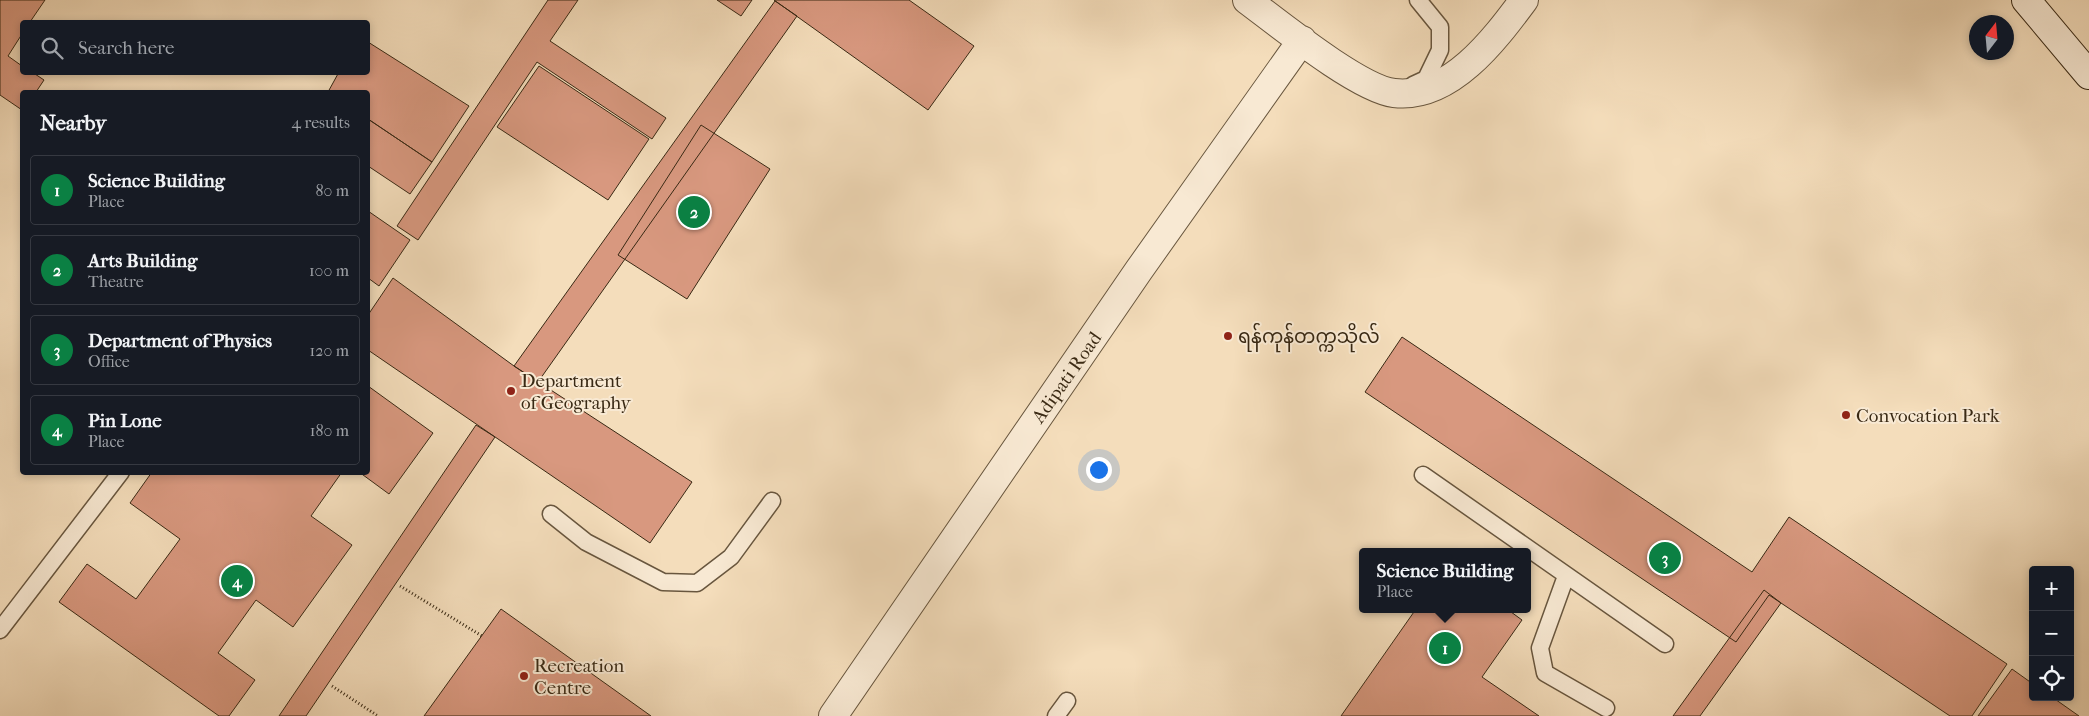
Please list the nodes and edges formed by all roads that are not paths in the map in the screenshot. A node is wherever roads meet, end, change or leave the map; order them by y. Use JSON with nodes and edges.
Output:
{"nodes":[{"id":1,"x":1247,"y":0,"type":"edge"},
{"id":2,"x":1418,"y":0,"type":"edge"},
{"id":3,"x":1524,"y":0,"type":"edge"},
{"id":4,"x":2026,"y":0,"type":"edge"},
{"id":5,"x":1302,"y":40,"type":"junction"},
{"id":6,"x":2089,"y":75,"type":"edge"},
{"id":7,"x":1394,"y":93,"type":"junction"},
{"id":8,"x":119,"y":475,"type":"edge"},
{"id":9,"x":1422,"y":475,"type":"dead end"},
{"id":10,"x":772,"y":501,"type":"dead end"},
{"id":11,"x":552,"y":514,"type":"dead end"},
{"id":12,"x":1526,"y":548,"type":"edge"},
{"id":13,"x":1531,"y":551,"type":"edge"},
{"id":14,"x":1566,"y":576,"type":"junction"},
{"id":15,"x":0,"y":630,"type":"edge"},
{"id":16,"x":1665,"y":644,"type":"dead end"},
{"id":17,"x":1067,"y":701,"type":"dead end"},
{"id":18,"x":1606,"y":708,"type":"dead end"},
{"id":19,"x":833,"y":716,"type":"edge"},
{"id":20,"x":1056,"y":716,"type":"edge"}],
"edges":[{"from":1,"to":5,"type":"street"},
{"from":2,"to":7,"type":"lane"},
{"from":3,"to":7,"type":"street"},
{"from":4,"to":6,"type":"street"},
{"from":5,"to":7,"type":"street"},
{"from":5,"to":19,"type":"street","name":"Adipati Road"},
{"from":8,"to":15,"type":"lane"},
{"from":9,"to":12,"type":"lane"},
{"from":10,"to":11,"type":"lane"},
{"from":13,"to":14,"type":"lane"},
{"from":14,"to":16,"type":"lane"},
{"from":14,"to":18,"type":"lane"},
{"from":17,"to":20,"type":"lane"}]}
